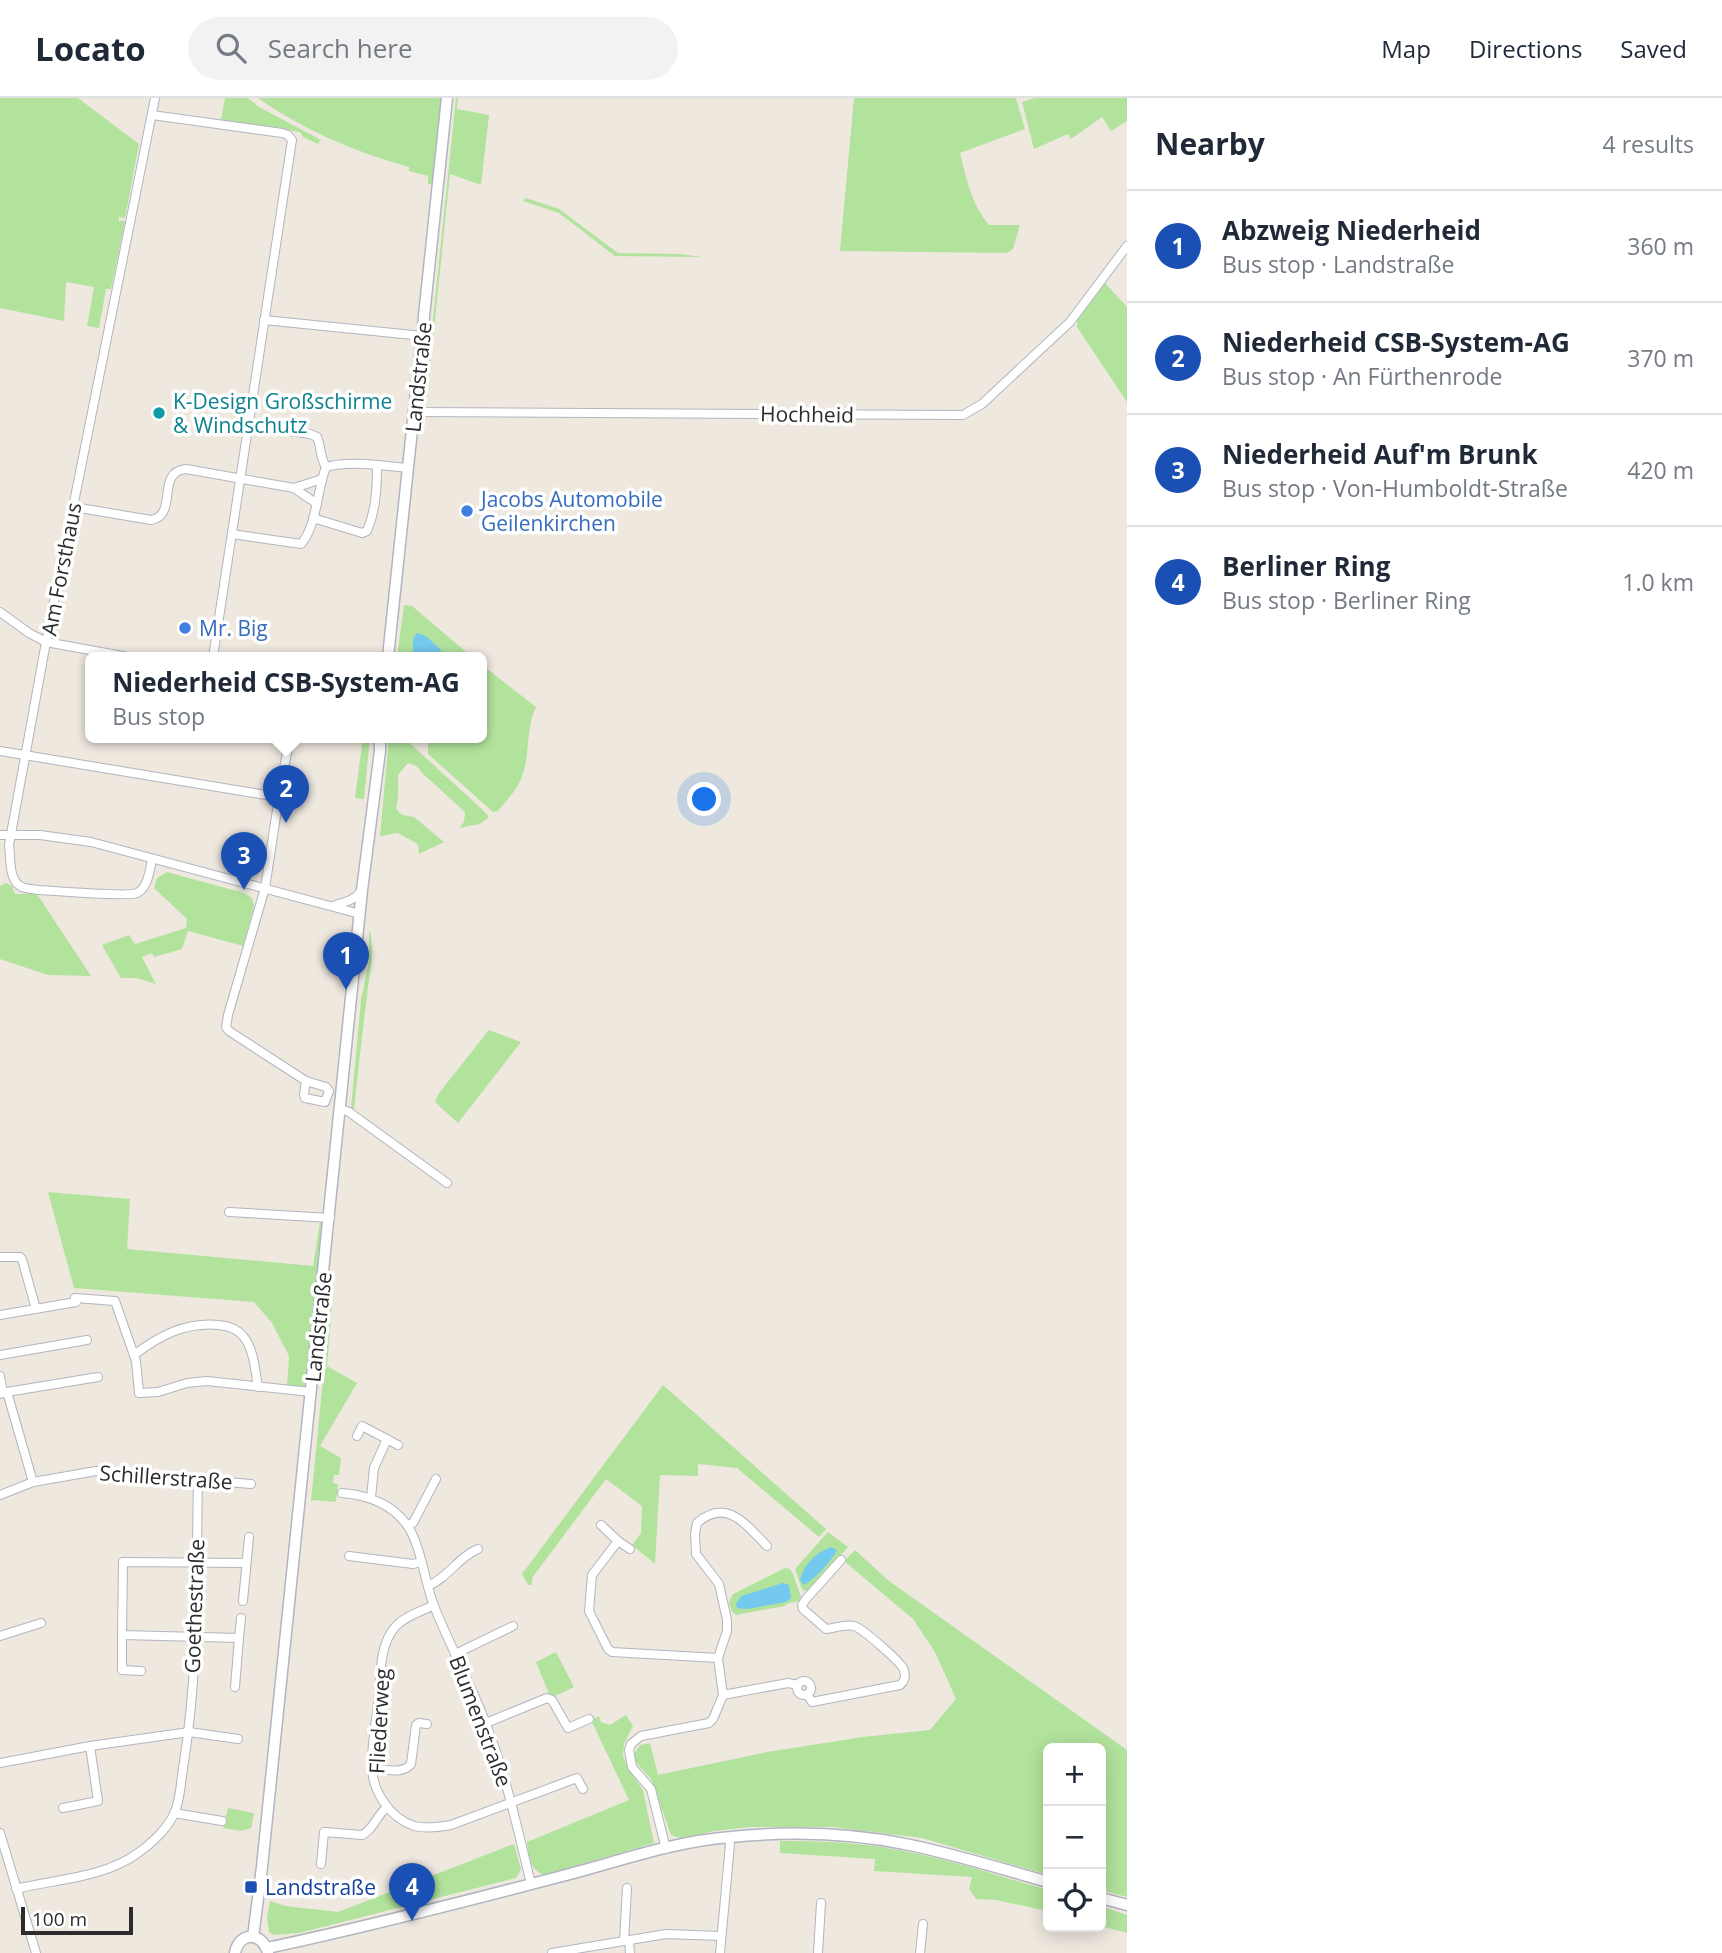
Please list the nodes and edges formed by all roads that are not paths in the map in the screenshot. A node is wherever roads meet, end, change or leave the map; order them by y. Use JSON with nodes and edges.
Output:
{"nodes":[{"id":1,"x":155,"y":98,"type":"edge"},
{"id":2,"x":447,"y":98,"type":"edge"},
{"id":3,"x":152,"y":116,"type":"junction"},
{"id":4,"x":1127,"y":246,"type":"edge"},
{"id":5,"x":264,"y":320,"type":"junction"},
{"id":6,"x":423,"y":336,"type":"junction"},
{"id":7,"x":415,"y":412,"type":"junction"},
{"id":8,"x":249,"y":425,"type":"junction"},
{"id":9,"x":377,"y":465,"type":"junction"},
{"id":10,"x":326,"y":467,"type":"junction"},
{"id":11,"x":408,"y":468,"type":"junction"},
{"id":12,"x":241,"y":479,"type":"junction"},
{"id":13,"x":322,"y":479,"type":"junction"},
{"id":14,"x":294,"y":488,"type":"junction"},
{"id":15,"x":317,"y":504,"type":"junction"},
{"id":16,"x":74,"y":507,"type":"junction"},
{"id":17,"x":313,"y":518,"type":"junction"},
{"id":18,"x":232,"y":534,"type":"junction"},
{"id":19,"x":0,"y":612,"type":"edge"},
{"id":20,"x":46,"y":642,"type":"junction"},
{"id":21,"x":101,"y":652,"type":"edge"},
{"id":22,"x":214,"y":652,"type":"edge"},
{"id":23,"x":389,"y":652,"type":"edge"},
{"id":24,"x":289,"y":743,"type":"edge"},
{"id":25,"x":380,"y":743,"type":"edge"},
{"id":26,"x":0,"y":751,"type":"edge"},
{"id":27,"x":25,"y":755,"type":"junction"},
{"id":28,"x":278,"y":797,"type":"junction"},
{"id":29,"x":10,"y":834,"type":"junction"},
{"id":30,"x":0,"y":835,"type":"edge"},
{"id":31,"x":152,"y":859,"type":"junction"},
{"id":32,"x":265,"y":888,"type":"junction"},
{"id":33,"x":362,"y":890,"type":"junction"},
{"id":34,"x":331,"y":906,"type":"junction"},
{"id":35,"x":360,"y":914,"type":"junction"},
{"id":36,"x":306,"y":1081,"type":"dead end"},
{"id":37,"x":341,"y":1109,"type":"junction"},
{"id":38,"x":447,"y":1183,"type":"dead end"},
{"id":39,"x":229,"y":1212,"type":"dead end"},
{"id":40,"x":330,"y":1218,"type":"junction"},
{"id":41,"x":0,"y":1257,"type":"edge"},
{"id":42,"x":36,"y":1309,"type":"junction"},
{"id":43,"x":0,"y":1315,"type":"edge"},
{"id":44,"x":87,"y":1340,"type":"dead end"},
{"id":45,"x":0,"y":1355,"type":"edge"},
{"id":46,"x":134,"y":1355,"type":"junction"},
{"id":47,"x":0,"y":1376,"type":"edge"},
{"id":48,"x":98,"y":1377,"type":"dead end"},
{"id":49,"x":258,"y":1387,"type":"junction"},
{"id":50,"x":311,"y":1392,"type":"junction"},
{"id":51,"x":3,"y":1393,"type":"edge"},
{"id":52,"x":357,"y":1436,"type":"dead end"},
{"id":53,"x":387,"y":1439,"type":"junction"},
{"id":54,"x":398,"y":1445,"type":"dead end"},
{"id":55,"x":198,"y":1479,"type":"junction"},
{"id":56,"x":436,"y":1479,"type":"dead end"},
{"id":57,"x":33,"y":1482,"type":"junction"},
{"id":58,"x":251,"y":1484,"type":"dead end"},
{"id":59,"x":342,"y":1493,"type":"dead end"},
{"id":60,"x":0,"y":1495,"type":"edge"},
{"id":61,"x":371,"y":1497,"type":"junction"},
{"id":62,"x":407,"y":1525,"type":"junction"},
{"id":63,"x":601,"y":1525,"type":"dead end"},
{"id":64,"x":249,"y":1537,"type":"dead end"},
{"id":65,"x":618,"y":1541,"type":"junction"},
{"id":66,"x":767,"y":1546,"type":"dead end"},
{"id":67,"x":478,"y":1549,"type":"dead end"},
{"id":68,"x":630,"y":1549,"type":"dead end"},
{"id":69,"x":349,"y":1556,"type":"dead end"},
{"id":70,"x":841,"y":1560,"type":"dead end"},
{"id":71,"x":196,"y":1562,"type":"junction"},
{"id":72,"x":421,"y":1562,"type":"junction"},
{"id":73,"x":246,"y":1563,"type":"junction"},
{"id":74,"x":428,"y":1586,"type":"junction"},
{"id":75,"x":243,"y":1601,"type":"dead end"},
{"id":76,"x":434,"y":1605,"type":"junction"},
{"id":77,"x":241,"y":1618,"type":"dead end"},
{"id":78,"x":41,"y":1623,"type":"dead end"},
{"id":79,"x":513,"y":1626,"type":"dead end"},
{"id":80,"x":122,"y":1635,"type":"junction"},
{"id":81,"x":0,"y":1636,"type":"edge"},
{"id":82,"x":195,"y":1637,"type":"junction"},
{"id":83,"x":239,"y":1638,"type":"junction"},
{"id":84,"x":455,"y":1654,"type":"junction"},
{"id":85,"x":718,"y":1658,"type":"junction"},
{"id":86,"x":141,"y":1671,"type":"dead end"},
{"id":87,"x":236,"y":1687,"type":"dead end"},
{"id":88,"x":723,"y":1695,"type":"junction"},
{"id":89,"x":589,"y":1718,"type":"dead end"},
{"id":90,"x":486,"y":1723,"type":"junction"},
{"id":91,"x":427,"y":1724,"type":"dead end"},
{"id":92,"x":189,"y":1732,"type":"junction"},
{"id":93,"x":238,"y":1739,"type":"dead end"},
{"id":94,"x":90,"y":1746,"type":"junction"},
{"id":95,"x":0,"y":1763,"type":"edge"},
{"id":96,"x":372,"y":1768,"type":"junction"},
{"id":97,"x":583,"y":1789,"type":"dead end"},
{"id":98,"x":513,"y":1804,"type":"junction"},
{"id":99,"x":387,"y":1807,"type":"junction"},
{"id":100,"x":63,"y":1808,"type":"dead end"},
{"id":101,"x":174,"y":1813,"type":"junction"},
{"id":102,"x":222,"y":1821,"type":"dead end"},
{"id":103,"x":0,"y":1833,"type":"edge"},
{"id":104,"x":728,"y":1837,"type":"junction"},
{"id":105,"x":666,"y":1849,"type":"junction"},
{"id":106,"x":321,"y":1864,"type":"dead end"},
{"id":107,"x":1043,"y":1881,"type":"edge"},
{"id":108,"x":531,"y":1884,"type":"junction"},
{"id":109,"x":627,"y":1888,"type":"dead end"},
{"id":110,"x":16,"y":1889,"type":"junction"},
{"id":111,"x":1106,"y":1899,"type":"edge"},
{"id":112,"x":821,"y":1903,"type":"dead end"},
{"id":113,"x":1127,"y":1905,"type":"edge"},
{"id":114,"x":923,"y":1924,"type":"dead end"},
{"id":115,"x":721,"y":1936,"type":"junction"},
{"id":116,"x":253,"y":1937,"type":"junction"},
{"id":117,"x":626,"y":1941,"type":"junction"},
{"id":118,"x":268,"y":1951,"type":"edge"},
{"id":119,"x":583,"y":1951,"type":"edge"},
{"id":120,"x":36,"y":1953,"type":"edge"},
{"id":121,"x":235,"y":1953,"type":"edge"},
{"id":122,"x":552,"y":1953,"type":"edge"},
{"id":123,"x":630,"y":1953,"type":"edge"},
{"id":124,"x":720,"y":1953,"type":"edge"},
{"id":125,"x":818,"y":1953,"type":"edge"},
{"id":126,"x":920,"y":1953,"type":"edge"}],
"edges":[{"from":1,"to":3,"type":"street","name":"Am Forsthaus"},
{"from":2,"to":6,"type":"street","name":"Landstraße"},
{"from":3,"to":5,"type":"street"},
{"from":3,"to":16,"type":"street","name":"Am Forsthaus"},
{"from":4,"to":7,"type":"street","name":"Hochheid"},
{"from":5,"to":6,"type":"street"},
{"from":5,"to":8,"type":"street"},
{"from":6,"to":7,"type":"street","name":"Landstraße"},
{"from":7,"to":11,"type":"street","name":"Landstraße"},
{"from":8,"to":10,"type":"street"},
{"from":8,"to":12,"type":"street"},
{"from":9,"to":10,"type":"street"},
{"from":9,"to":11,"type":"street"},
{"from":9,"to":17,"type":"street"},
{"from":10,"to":13,"type":"street"},
{"from":11,"to":23,"type":"street","name":"Landstraße"},
{"from":12,"to":14,"type":"street"},
{"from":12,"to":16,"type":"street"},
{"from":12,"to":18,"type":"street"},
{"from":13,"to":14,"type":"street"},
{"from":13,"to":15,"type":"street"},
{"from":14,"to":15,"type":"street"},
{"from":15,"to":17,"type":"street"},
{"from":16,"to":20,"type":"street","name":"Am Forsthaus"},
{"from":17,"to":18,"type":"street"},
{"from":18,"to":22,"type":"street"},
{"from":19,"to":20,"type":"street"},
{"from":20,"to":21,"type":"street"},
{"from":20,"to":27,"type":"street","name":"Am Forsthaus"},
{"from":24,"to":28,"type":"street"},
{"from":25,"to":33,"type":"street","name":"Landstraße"},
{"from":26,"to":27,"type":"street"},
{"from":27,"to":28,"type":"street"},
{"from":27,"to":29,"type":"street","name":"Am Forsthaus"},
{"from":28,"to":32,"type":"street"},
{"from":29,"to":30,"type":"street"},
{"from":29,"to":31,"type":"street"},
{"from":29,"to":31,"type":"street","name":"Am Forsthaus"},
{"from":31,"to":32,"type":"street"},
{"from":32,"to":34,"type":"street"},
{"from":32,"to":36,"type":"street"},
{"from":33,"to":34,"type":"street"},
{"from":33,"to":35,"type":"street","name":"Landstraße"},
{"from":34,"to":35,"type":"street"},
{"from":35,"to":37,"type":"street","name":"Landstraße"},
{"from":37,"to":38,"type":"street"},
{"from":37,"to":40,"type":"street","name":"Landstraße"},
{"from":39,"to":40,"type":"street"},
{"from":40,"to":50,"type":"street","name":"Landstraße"},
{"from":41,"to":42,"type":"street"},
{"from":42,"to":43,"type":"street"},
{"from":42,"to":46,"type":"street"},
{"from":44,"to":45,"type":"street"},
{"from":46,"to":49,"type":"street"},
{"from":46,"to":49,"type":"street"},
{"from":47,"to":51,"type":"street"},
{"from":48,"to":51,"type":"street"},
{"from":49,"to":50,"type":"street"},
{"from":50,"to":116,"type":"street","name":"Landstraße"},
{"from":51,"to":57,"type":"street"},
{"from":52,"to":53,"type":"street"},
{"from":53,"to":54,"type":"street"},
{"from":53,"to":61,"type":"street"},
{"from":55,"to":57,"type":"street","name":"Schillerstraße"},
{"from":55,"to":58,"type":"street","name":"Schillerstraße"},
{"from":55,"to":71,"type":"street","name":"Goethestraße"},
{"from":56,"to":62,"type":"street"},
{"from":57,"to":60,"type":"street","name":"Schillerstraße"},
{"from":59,"to":61,"type":"street","name":"Blumenstraße"},
{"from":61,"to":62,"type":"street","name":"Blumenstraße"},
{"from":62,"to":72,"type":"street","name":"Blumenstraße"},
{"from":63,"to":65,"type":"street"},
{"from":64,"to":73,"type":"street"},
{"from":65,"to":68,"type":"street"},
{"from":65,"to":85,"type":"street"},
{"from":66,"to":85,"type":"street"},
{"from":67,"to":74,"type":"street"},
{"from":69,"to":72,"type":"street"},
{"from":70,"to":88,"type":"street"},
{"from":71,"to":73,"type":"street"},
{"from":71,"to":80,"type":"street"},
{"from":71,"to":82,"type":"street","name":"Goethestraße"},
{"from":72,"to":74,"type":"street","name":"Blumenstraße"},
{"from":73,"to":75,"type":"street"},
{"from":74,"to":76,"type":"street","name":"Blumenstraße"},
{"from":76,"to":84,"type":"street","name":"Blumenstraße"},
{"from":76,"to":96,"type":"street","name":"Fliederweg"},
{"from":77,"to":83,"type":"street"},
{"from":78,"to":81,"type":"street"},
{"from":79,"to":84,"type":"street"},
{"from":80,"to":82,"type":"street"},
{"from":80,"to":86,"type":"street"},
{"from":82,"to":83,"type":"street"},
{"from":82,"to":92,"type":"street","name":"Goethestraße"},
{"from":83,"to":87,"type":"street"},
{"from":84,"to":90,"type":"street","name":"Blumenstraße"},
{"from":85,"to":88,"type":"street"},
{"from":88,"to":105,"type":"street"},
{"from":89,"to":90,"type":"street"},
{"from":90,"to":98,"type":"street","name":"Blumenstraße"},
{"from":91,"to":96,"type":"street"},
{"from":92,"to":93,"type":"street"},
{"from":92,"to":94,"type":"street"},
{"from":92,"to":101,"type":"street","name":"Goethestraße"},
{"from":94,"to":95,"type":"street"},
{"from":94,"to":100,"type":"street"},
{"from":96,"to":99,"type":"street","name":"Fliederweg"},
{"from":97,"to":98,"type":"street"},
{"from":98,"to":99,"type":"street"},
{"from":98,"to":108,"type":"street","name":"Blumenstraße"},
{"from":99,"to":106,"type":"street"},
{"from":101,"to":102,"type":"street"},
{"from":101,"to":110,"type":"street","name":"Goethestraße"},
{"from":103,"to":110,"type":"street"},
{"from":104,"to":105,"type":"street"},
{"from":104,"to":107,"type":"street"},
{"from":104,"to":115,"type":"street"},
{"from":105,"to":108,"type":"street"},
{"from":108,"to":118,"type":"street"},
{"from":109,"to":117,"type":"street"},
{"from":110,"to":120,"type":"street"},
{"from":111,"to":113,"type":"street"},
{"from":112,"to":125,"type":"street"},
{"from":114,"to":126,"type":"street"},
{"from":115,"to":117,"type":"street"},
{"from":115,"to":124,"type":"street"},
{"from":116,"to":118,"type":"street"},
{"from":116,"to":121,"type":"street"},
{"from":117,"to":119,"type":"street"},
{"from":117,"to":123,"type":"street"},
{"from":119,"to":122,"type":"street"}]}
